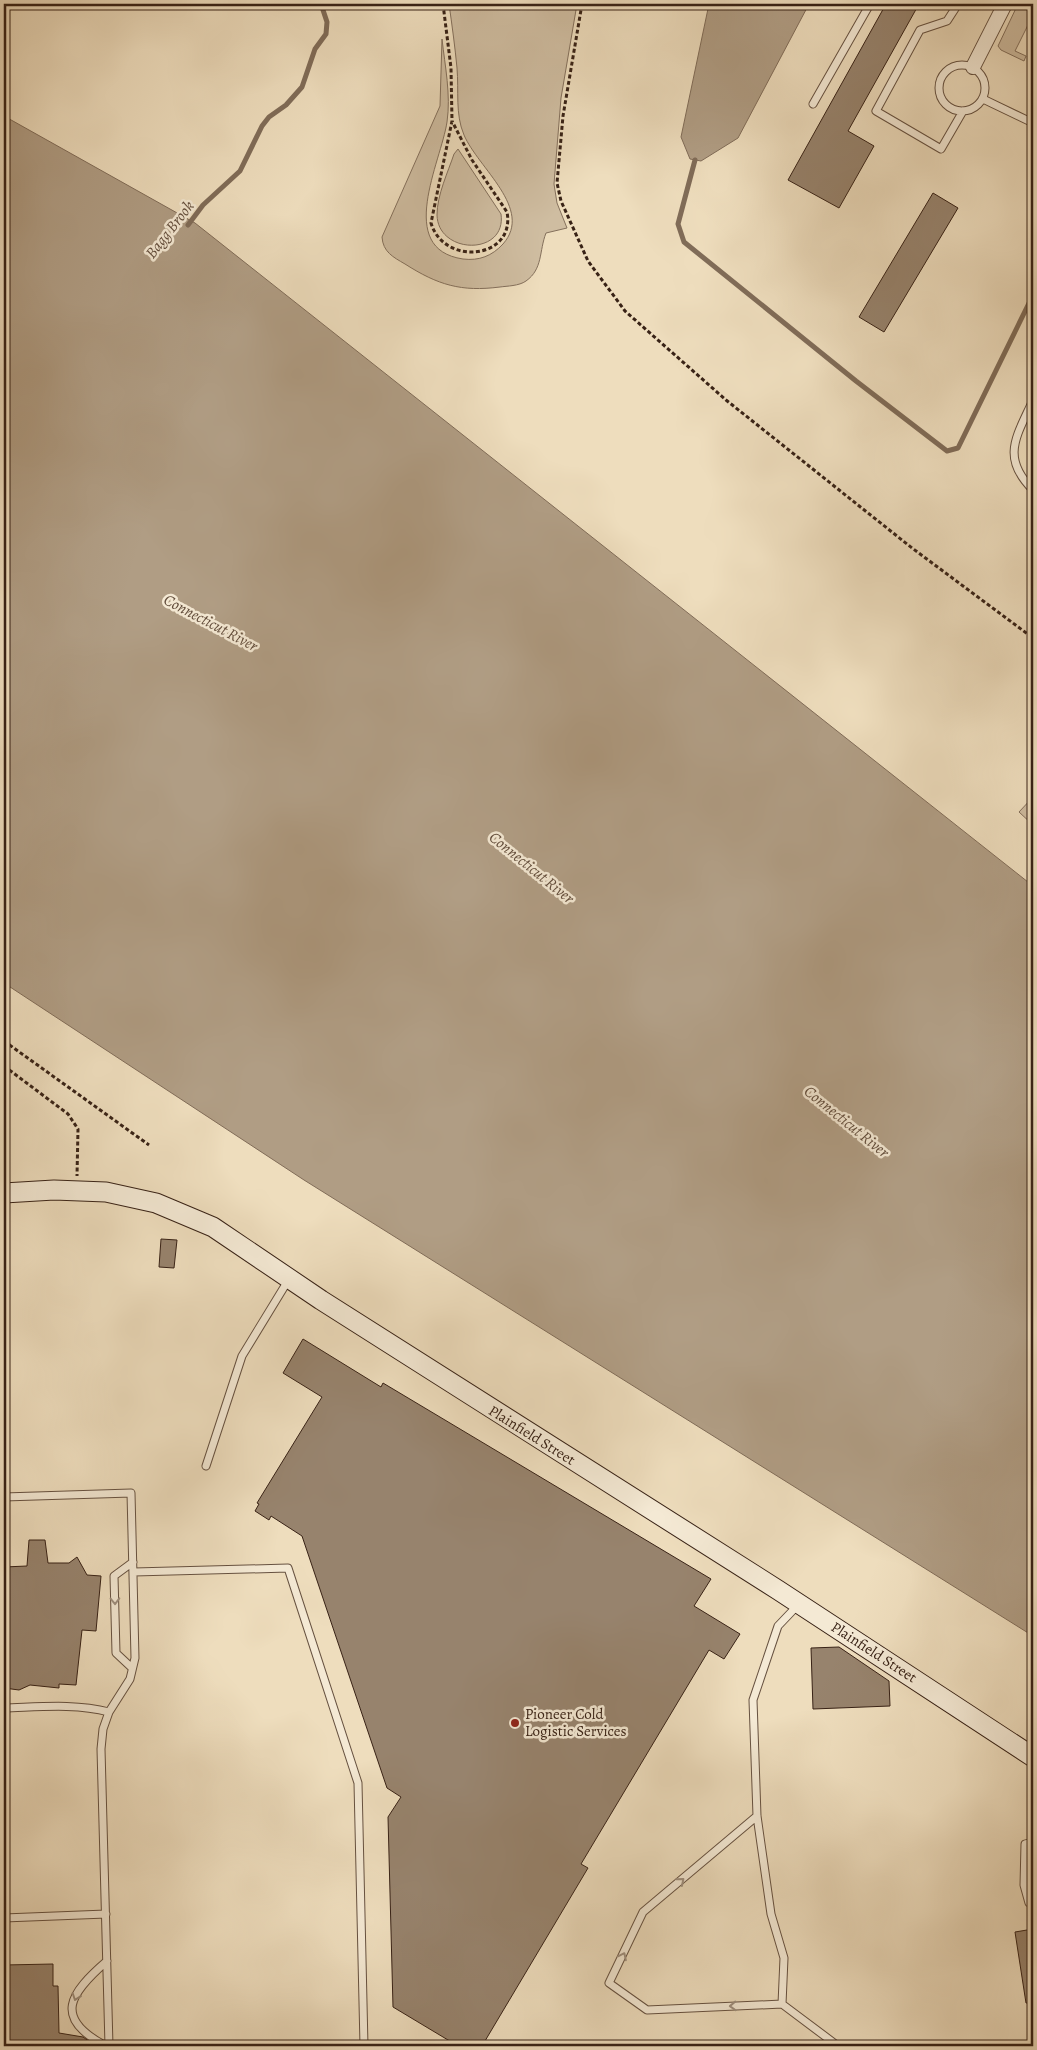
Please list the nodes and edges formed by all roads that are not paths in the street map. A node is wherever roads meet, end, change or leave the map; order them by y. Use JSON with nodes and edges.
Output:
{"nodes":[{"id":1,"x":870,"y":4,"type":"edge"},
{"id":2,"x":958,"y":4,"type":"edge"},
{"id":3,"x":1005,"y":4,"type":"edge"},
{"id":4,"x":973,"y":67,"type":"junction"},
{"id":5,"x":983,"y":99,"type":"junction"},
{"id":6,"x":813,"y":104,"type":"dead end"},
{"id":7,"x":963,"y":111,"type":"junction"},
{"id":8,"x":1033,"y":123,"type":"edge"},
{"id":9,"x":1033,"y":400,"type":"edge"},
{"id":10,"x":1033,"y":490,"type":"edge"},
{"id":11,"x":4,"y":1193,"type":"edge"},
{"id":12,"x":290,"y":1279,"type":"junction"},
{"id":13,"x":206,"y":1466,"type":"dead end"},
{"id":14,"x":4,"y":1497,"type":"edge"},
{"id":15,"x":133,"y":1562,"type":"junction"},
{"id":16,"x":134,"y":1572,"type":"junction"},
{"id":17,"x":799,"y":1603,"type":"junction"},
{"id":18,"x":132,"y":1668,"type":"junction"},
{"id":19,"x":4,"y":1708,"type":"edge"},
{"id":20,"x":109,"y":1712,"type":"junction"},
{"id":21,"x":1033,"y":1757,"type":"edge"},
{"id":22,"x":757,"y":1816,"type":"junction"},
{"id":23,"x":1033,"y":1842,"type":"edge"},
{"id":24,"x":1033,"y":1904,"type":"edge"},
{"id":25,"x":106,"y":1914,"type":"junction"},
{"id":26,"x":4,"y":1918,"type":"edge"},
{"id":27,"x":107,"y":1961,"type":"junction"},
{"id":28,"x":782,"y":2004,"type":"junction"},
{"id":29,"x":108,"y":2046,"type":"edge"},
{"id":30,"x":364,"y":2046,"type":"edge"},
{"id":31,"x":838,"y":2046,"type":"edge"}],
"edges":[{"from":1,"to":6,"type":"lane"},
{"from":2,"to":7,"type":"lane"},
{"from":3,"to":4,"type":"street"},
{"from":4,"to":5,"type":"lane"},
{"from":4,"to":7,"type":"lane"},
{"from":5,"to":7,"type":"lane"},
{"from":5,"to":8,"type":"lane"},
{"from":9,"to":10,"type":"lane"},
{"from":11,"to":12,"type":"street","name":"Plainfield Street"},
{"from":12,"to":13,"type":"lane"},
{"from":12,"to":17,"type":"street","name":"Plainfield Street"},
{"from":14,"to":15,"type":"lane"},
{"from":15,"to":16,"type":"lane"},
{"from":15,"to":18,"type":"lane","one_way":true},
{"from":16,"to":18,"type":"lane"},
{"from":16,"to":30,"type":"lane"},
{"from":17,"to":21,"type":"street","name":"Plainfield Street"},
{"from":17,"to":22,"type":"lane"},
{"from":18,"to":20,"type":"lane"},
{"from":19,"to":20,"type":"lane"},
{"from":20,"to":25,"type":"lane"},
{"from":22,"to":28,"type":"lane"},
{"from":28,"to":22,"type":"lane","one_way":true},
{"from":23,"to":24,"type":"lane"},
{"from":25,"to":26,"type":"lane"},
{"from":25,"to":27,"type":"lane"},
{"from":27,"to":29,"type":"lane"},
{"from":27,"to":29,"type":"lane","one_way":true},
{"from":28,"to":31,"type":"lane"}]}
